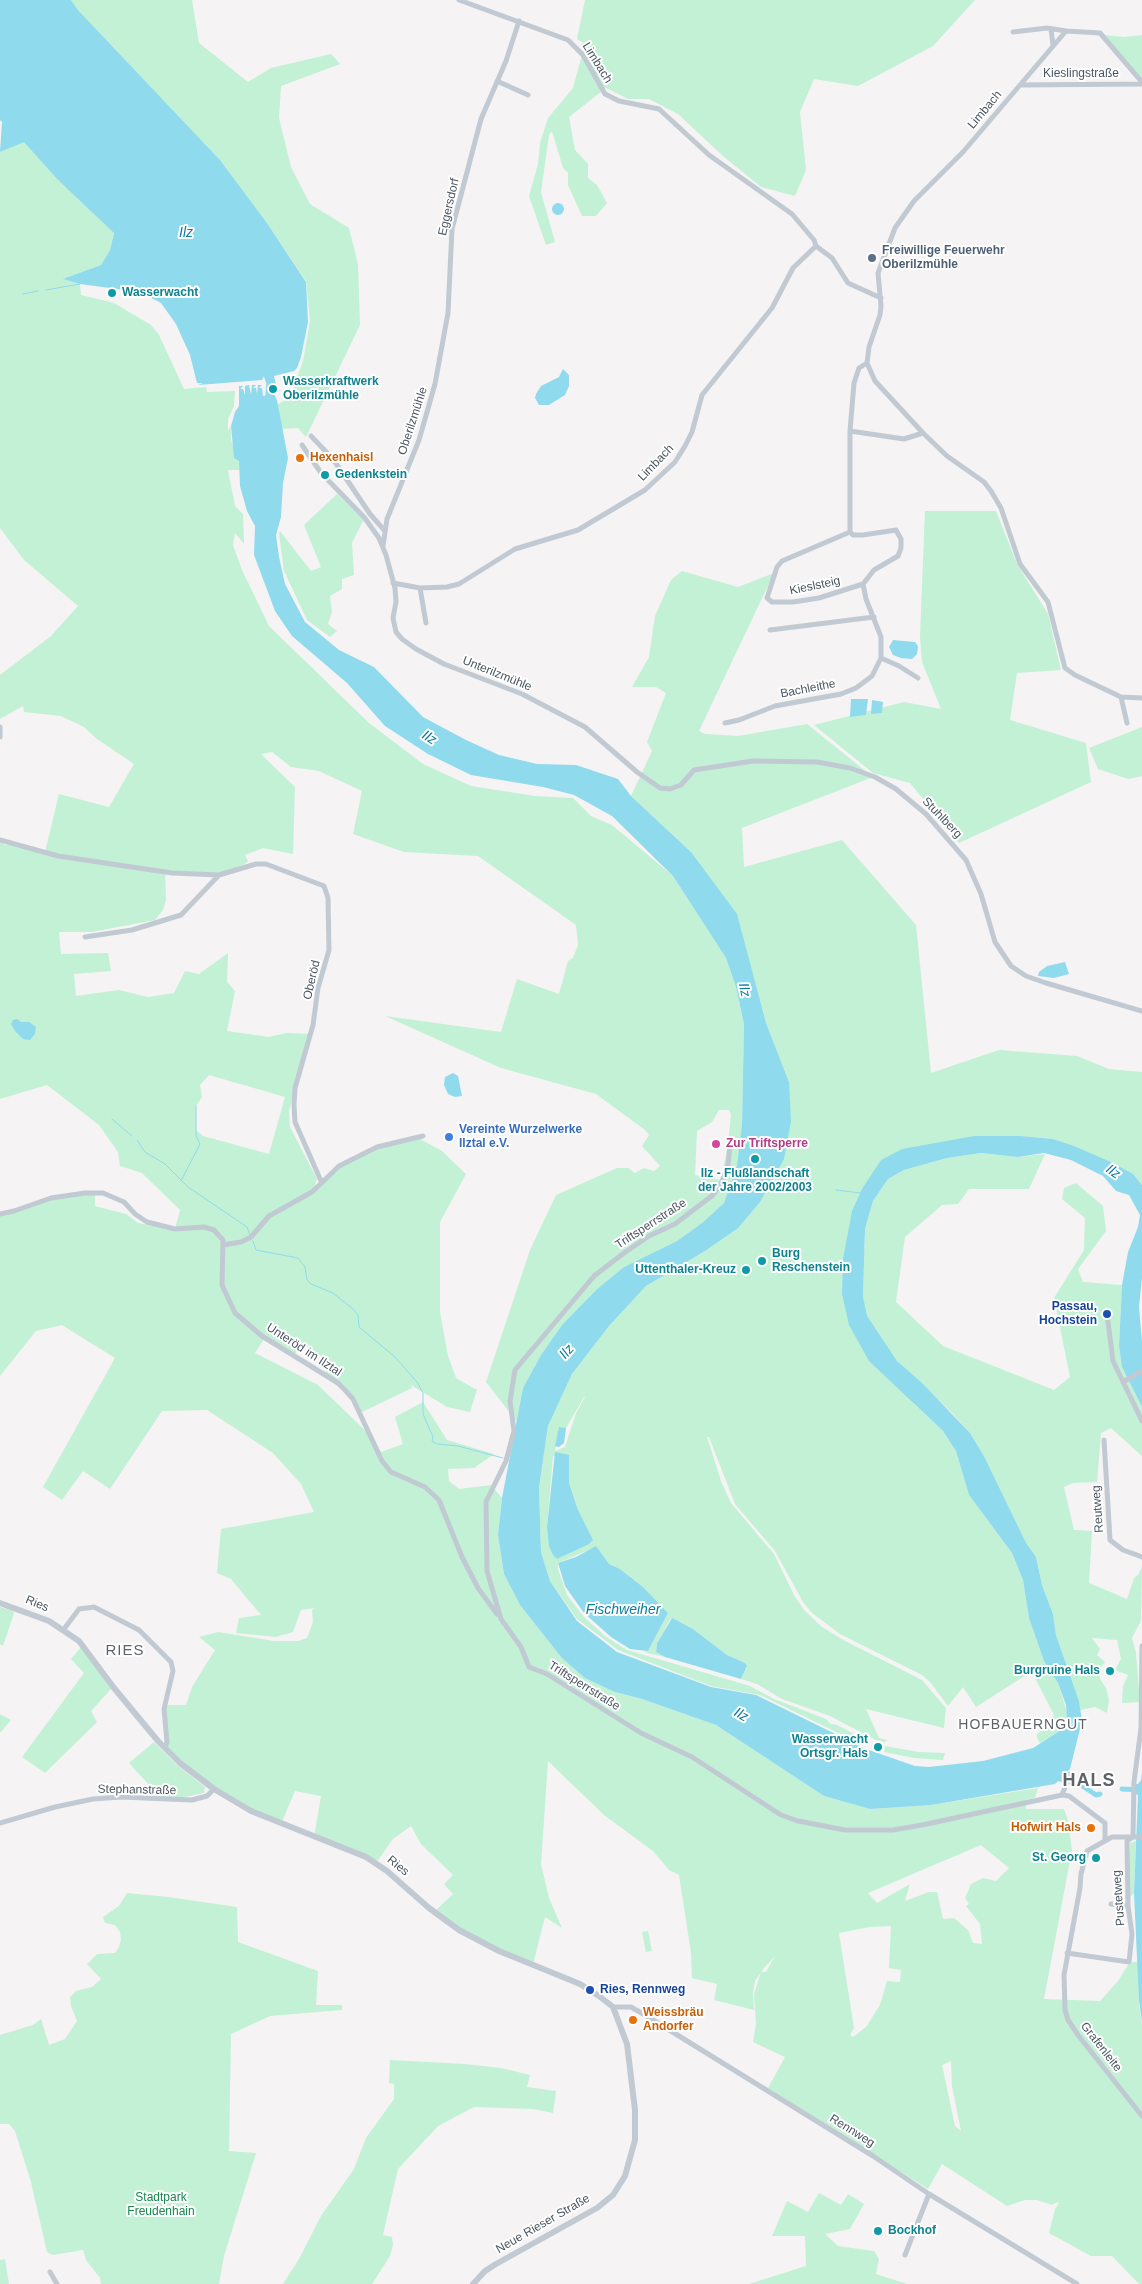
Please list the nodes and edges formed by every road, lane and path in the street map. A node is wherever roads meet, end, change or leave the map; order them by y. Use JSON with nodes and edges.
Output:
{"nodes":[{"id":1,"x":459,"y":0,"type":"edge"},
{"id":2,"x":518,"y":21,"type":"junction"},
{"id":3,"x":1051,"y":29,"type":"junction"},
{"id":4,"x":1013,"y":32,"type":"dead end"},
{"id":5,"x":1066,"y":32,"type":"junction"},
{"id":6,"x":1054,"y":45,"type":"junction"},
{"id":7,"x":497,"y":81,"type":"junction"},
{"id":8,"x":1142,"y":83,"type":"edge"},
{"id":9,"x":1020,"y":85,"type":"junction"},
{"id":10,"x":528,"y":95,"type":"dead end"},
{"id":11,"x":816,"y":246,"type":"junction"},
{"id":12,"x":881,"y":298,"type":"junction"},
{"id":13,"x":444,"y":343,"type":"joint"},
{"id":14,"x":867,"y":363,"type":"junction"},
{"id":15,"x":850,"y":431,"type":"junction"},
{"id":16,"x":923,"y":433,"type":"junction"},
{"id":17,"x":311,"y":436,"type":"dead end"},
{"id":18,"x":302,"y":445,"type":"dead end"},
{"id":19,"x":384,"y":531,"type":"junction"},
{"id":20,"x":850,"y":532,"type":"junction"},
{"id":21,"x":383,"y":546,"type":"junction"},
{"id":22,"x":393,"y":583,"type":"junction"},
{"id":23,"x":863,"y":584,"type":"junction"},
{"id":24,"x":420,"y":588,"type":"junction"},
{"id":25,"x":874,"y":616,"type":"junction"},
{"id":26,"x":426,"y":623,"type":"dead end"},
{"id":27,"x":770,"y":630,"type":"dead end"},
{"id":28,"x":881,"y":658,"type":"junction"},
{"id":29,"x":918,"y":678,"type":"dead end"},
{"id":30,"x":1120,"y":697,"type":"junction"},
{"id":31,"x":1142,"y":698,"type":"edge"},
{"id":32,"x":725,"y":723,"type":"dead end"},
{"id":33,"x":1127,"y":723,"type":"dead end"},
{"id":34,"x":0,"y":727,"type":"edge"},
{"id":35,"x":0,"y":737,"type":"edge"},
{"id":36,"x":660,"y":788,"type":"joint"},
{"id":37,"x":0,"y":840,"type":"edge"},
{"id":38,"x":219,"y":875,"type":"junction"},
{"id":39,"x":85,"y":937,"type":"dead end"},
{"id":40,"x":1142,"y":1011,"type":"edge"},
{"id":41,"x":423,"y":1136,"type":"dead end"},
{"id":42,"x":730,"y":1145,"type":"dead end"},
{"id":43,"x":321,"y":1181,"type":"junction"},
{"id":44,"x":0,"y":1214,"type":"edge"},
{"id":45,"x":223,"y":1245,"type":"junction"},
{"id":46,"x":1107,"y":1314,"type":"dead end"},
{"id":47,"x":1142,"y":1371,"type":"edge"},
{"id":48,"x":1125,"y":1380,"type":"junction"},
{"id":49,"x":1142,"y":1421,"type":"edge"},
{"id":50,"x":1104,"y":1440,"type":"dead end"},
{"id":51,"x":1142,"y":1557,"type":"edge"},
{"id":52,"x":0,"y":1603,"type":"edge"},
{"id":53,"x":501,"y":1619,"type":"junction"},
{"id":54,"x":64,"y":1629,"type":"junction"},
{"id":55,"x":1142,"y":1646,"type":"edge"},
{"id":56,"x":165,"y":1748,"type":"junction"},
{"id":57,"x":1069,"y":1777,"type":"dead end"},
{"id":58,"x":214,"y":1789,"type":"junction"},
{"id":59,"x":1062,"y":1795,"type":"junction"},
{"id":60,"x":0,"y":1823,"type":"edge"},
{"id":61,"x":1134,"y":1837,"type":"junction"},
{"id":62,"x":1142,"y":1837,"type":"edge"},
{"id":63,"x":1104,"y":1840,"type":"junction"},
{"id":64,"x":1111,"y":1904,"type":"dead end"},
{"id":65,"x":1128,"y":1906,"type":"junction"},
{"id":66,"x":1067,"y":1953,"type":"junction"},
{"id":67,"x":613,"y":2007,"type":"junction"},
{"id":68,"x":1142,"y":2116,"type":"edge"},
{"id":69,"x":929,"y":2194,"type":"junction"},
{"id":70,"x":905,"y":2255,"type":"dead end"},
{"id":71,"x":50,"y":2272,"type":"dead end"},
{"id":72,"x":57,"y":2284,"type":"edge"},
{"id":73,"x":473,"y":2284,"type":"edge"},
{"id":74,"x":1077,"y":2284,"type":"edge"}],
"edges":[{"from":1,"to":2,"type":"street"},
{"from":2,"to":7,"type":"street","name":"Eggersdorf"},
{"from":2,"to":11,"type":"street","name":"Limbach"},
{"from":3,"to":4,"type":"street"},
{"from":3,"to":5,"type":"street"},
{"from":3,"to":6,"type":"street"},
{"from":5,"to":6,"type":"street","name":"Limbach"},
{"from":5,"to":8,"type":"street"},
{"from":6,"to":9,"type":"street","name":"Limbach"},
{"from":7,"to":10,"type":"street"},
{"from":7,"to":13,"type":"street","name":"Eggersdorf"},
{"from":8,"to":9,"type":"street","name":"Kieslingstraße"},
{"from":9,"to":12,"type":"street","name":"Limbach"},
{"from":11,"to":12,"type":"street","name":"Limbach"},
{"from":11,"to":24,"type":"street","name":"Limbach"},
{"from":12,"to":14,"type":"street","name":"Limbach"},
{"from":13,"to":19,"type":"street","name":"Oberilzmühle"},
{"from":14,"to":15,"type":"street"},
{"from":14,"to":16,"type":"street"},
{"from":15,"to":16,"type":"street"},
{"from":15,"to":20,"type":"street"},
{"from":16,"to":30,"type":"street"},
{"from":17,"to":19,"type":"street"},
{"from":18,"to":21,"type":"street"},
{"from":19,"to":21,"type":"street","name":"Oberilzmühle"},
{"from":20,"to":23,"type":"street"},
{"from":20,"to":23,"type":"street","name":"Kieslsteig"},
{"from":21,"to":22,"type":"street","name":"Unterilzmühle"},
{"from":22,"to":24,"type":"street"},
{"from":22,"to":36,"type":"street","name":"Unterilzmühle"},
{"from":23,"to":25,"type":"street"},
{"from":24,"to":26,"type":"street"},
{"from":25,"to":27,"type":"street"},
{"from":25,"to":28,"type":"street"},
{"from":28,"to":29,"type":"street"},
{"from":28,"to":32,"type":"street","name":"Bachleithe"},
{"from":30,"to":31,"type":"street"},
{"from":30,"to":33,"type":"street"},
{"from":34,"to":35,"type":"street"},
{"from":36,"to":40,"type":"street","name":"Stuhlberg"},
{"from":37,"to":38,"type":"street","name":"Oberöd"},
{"from":38,"to":39,"type":"street","name":"Oberöd"},
{"from":38,"to":43,"type":"street","name":"Oberöd"},
{"from":41,"to":43,"type":"street"},
{"from":42,"to":53,"type":"street","name":"Triftsperrstraße"},
{"from":43,"to":45,"type":"street"},
{"from":44,"to":45,"type":"street"},
{"from":45,"to":53,"type":"street","name":"Unteröd im Ilztal"},
{"from":46,"to":48,"type":"street"},
{"from":47,"to":48,"type":"street"},
{"from":48,"to":49,"type":"street"},
{"from":50,"to":51,"type":"street","name":"Reutweg"},
{"from":52,"to":54,"type":"street","name":"Ries"},
{"from":53,"to":59,"type":"street","name":"Triftsperrstraße"},
{"from":54,"to":56,"type":"street","name":"Ries"},
{"from":54,"to":56,"type":"street"},
{"from":55,"to":61,"type":"street"},
{"from":56,"to":58,"type":"street","name":"Ries"},
{"from":57,"to":59,"type":"street"},
{"from":58,"to":60,"type":"street","name":"Stephanstraße"},
{"from":58,"to":67,"type":"street","name":"Ries"},
{"from":59,"to":63,"type":"street"},
{"from":61,"to":62,"type":"street"},
{"from":61,"to":63,"type":"street"},
{"from":61,"to":65,"type":"street","name":"Pustetweg"},
{"from":63,"to":66,"type":"street","name":"Grafenleite"},
{"from":64,"to":65,"type":"street"},
{"from":65,"to":66,"type":"street","name":"Pustetweg"},
{"from":66,"to":68,"type":"street","name":"Grafenleite"},
{"from":67,"to":69,"type":"street","name":"Rennweg"},
{"from":67,"to":73,"type":"street","name":"Neue Rieser Straße"},
{"from":69,"to":70,"type":"street"},
{"from":69,"to":74,"type":"street","name":"Rennweg"},
{"from":71,"to":72,"type":"street"}]}
